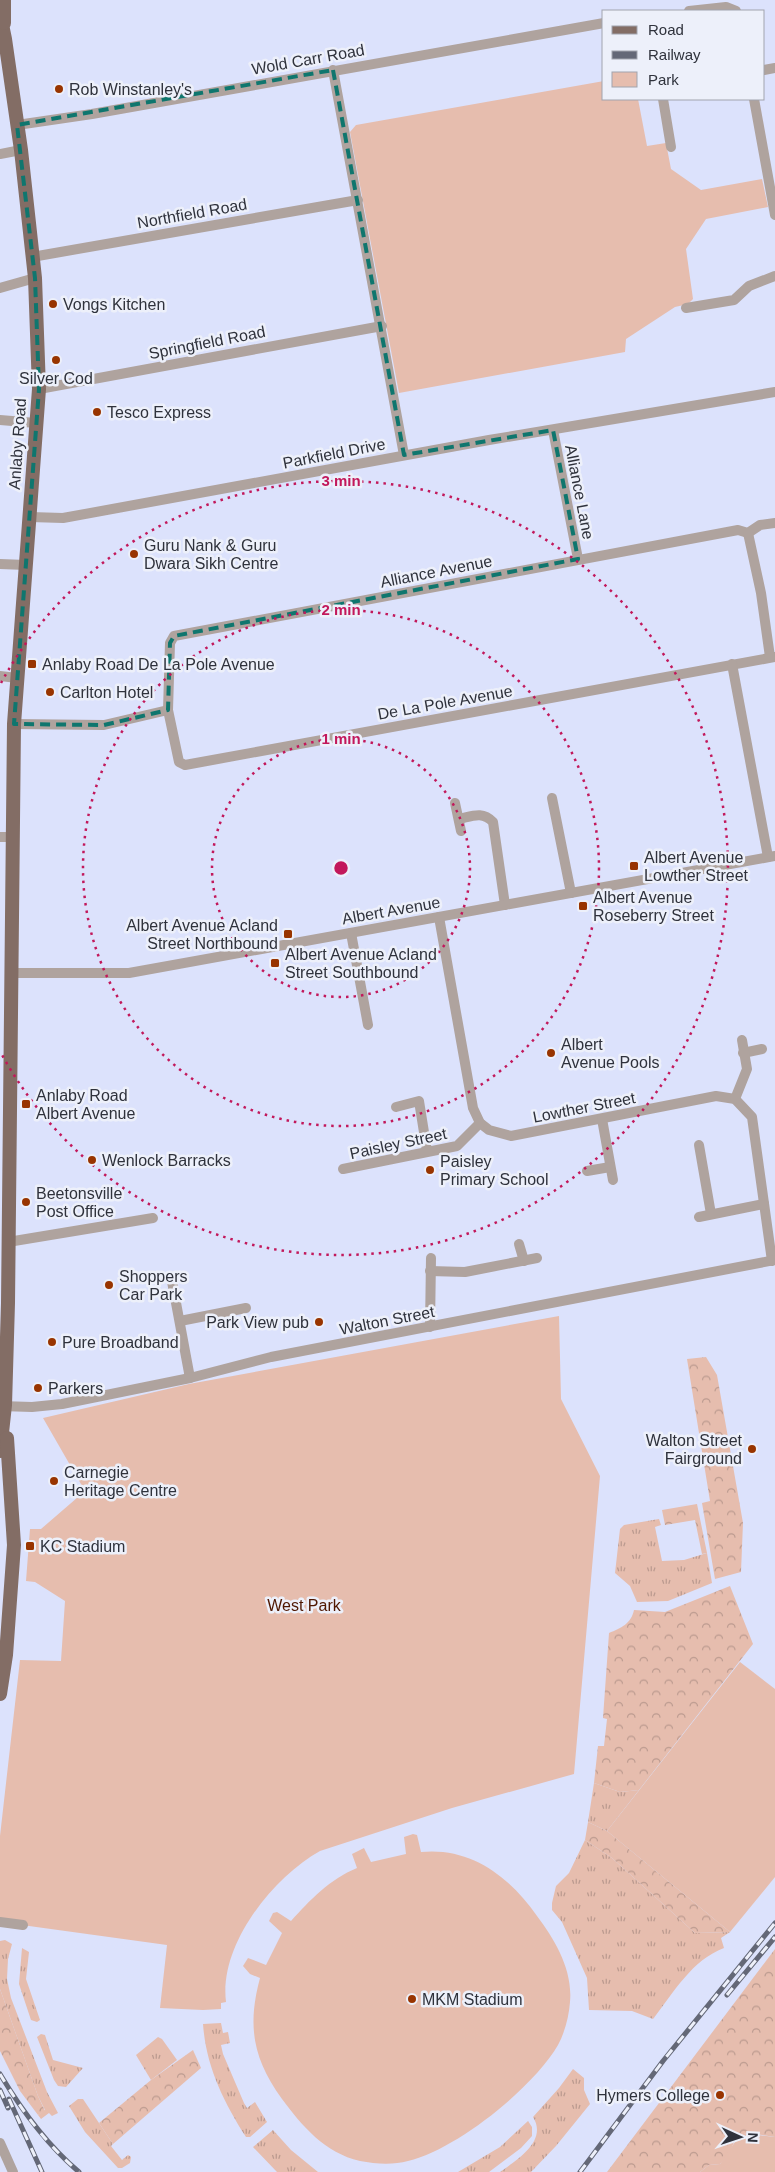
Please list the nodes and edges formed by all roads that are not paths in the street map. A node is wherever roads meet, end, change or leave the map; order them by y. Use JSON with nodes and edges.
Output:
{"nodes":[{"id":1,"x":4,"y":0,"type":"edge"},
{"id":2,"x":734,"y":6,"type":"edge"},
{"id":3,"x":696,"y":10,"type":"edge"},
{"id":4,"x":602,"y":23,"type":"edge"},
{"id":5,"x":2,"y":30,"type":"edge"},
{"id":6,"x":333,"y":70,"type":"junction"},
{"id":7,"x":663,"y":100,"type":"edge"},
{"id":8,"x":754,"y":100,"type":"edge"},
{"id":9,"x":17,"y":125,"type":"junction"},
{"id":10,"x":671,"y":147,"type":"dead end"},
{"id":11,"x":21,"y":150,"type":"junction"},
{"id":12,"x":0,"y":154,"type":"edge"},
{"id":13,"x":358,"y":200,"type":"junction"},
{"id":14,"x":775,"y":215,"type":"edge"},
{"id":15,"x":32,"y":257,"type":"junction"},
{"id":16,"x":775,"y":276,"type":"edge"},
{"id":17,"x":35,"y":278,"type":"junction"},
{"id":18,"x":0,"y":288,"type":"edge"},
{"id":19,"x":686,"y":308,"type":"dead end"},
{"id":20,"x":382,"y":326,"type":"junction"},
{"id":21,"x":39,"y":389,"type":"junction"},
{"id":22,"x":775,"y":392,"type":"edge"},
{"id":23,"x":0,"y":420,"type":"edge"},
{"id":24,"x":36,"y":423,"type":"junction"},
{"id":25,"x":553,"y":430,"type":"junction"},
{"id":26,"x":404,"y":455,"type":"junction"},
{"id":27,"x":30,"y":517,"type":"junction"},
{"id":28,"x":775,"y":522,"type":"edge"},
{"id":29,"x":748,"y":533,"type":"junction"},
{"id":30,"x":578,"y":559,"type":"junction"},
{"id":31,"x":0,"y":564,"type":"edge"},
{"id":32,"x":26,"y":566,"type":"junction"},
{"id":33,"x":772,"y":657,"type":"edge"},
{"id":34,"x":732,"y":664,"type":"junction"},
{"id":35,"x":0,"y":676,"type":"edge"},
{"id":36,"x":17,"y":678,"type":"junction"},
{"id":37,"x":168,"y":710,"type":"junction"},
{"id":38,"x":14,"y":724,"type":"junction"},
{"id":39,"x":552,"y":798,"type":"dead end"},
{"id":40,"x":455,"y":803,"type":"dead end"},
{"id":41,"x":459,"y":819,"type":"junction"},
{"id":42,"x":461,"y":831,"type":"dead end"},
{"id":43,"x":6,"y":837,"type":"edge"},
{"id":44,"x":771,"y":856,"type":"edge"},
{"id":45,"x":570,"y":893,"type":"junction"},
{"id":46,"x":505,"y":905,"type":"junction"},
{"id":47,"x":439,"y":917,"type":"junction"},
{"id":48,"x":352,"y":933,"type":"junction"},
{"id":49,"x":11,"y":973,"type":"junction"},
{"id":50,"x":368,"y":1025,"type":"dead end"},
{"id":51,"x":6,"y":1036,"type":"edge"},
{"id":52,"x":742,"y":1040,"type":"dead end"},
{"id":53,"x":762,"y":1049,"type":"dead end"},
{"id":54,"x":744,"y":1053,"type":"junction"},
{"id":55,"x":735,"y":1099,"type":"junction"},
{"id":56,"x":396,"y":1107,"type":"dead end"},
{"id":57,"x":602,"y":1119,"type":"junction"},
{"id":58,"x":480,"y":1123,"type":"junction"},
{"id":59,"x":699,"y":1145,"type":"dead end"},
{"id":60,"x":427,"y":1151,"type":"junction"},
{"id":61,"x":4,"y":1161,"type":"edge"},
{"id":62,"x":610,"y":1167,"type":"junction"},
{"id":63,"x":343,"y":1169,"type":"dead end"},
{"id":64,"x":586,"y":1171,"type":"dead end"},
{"id":65,"x":613,"y":1180,"type":"dead end"},
{"id":66,"x":764,"y":1204,"type":"junction"},
{"id":67,"x":711,"y":1214,"type":"junction"},
{"id":68,"x":698,"y":1217,"type":"dead end"},
{"id":69,"x":153,"y":1218,"type":"dead end"},
{"id":70,"x":8,"y":1242,"type":"junction"},
{"id":71,"x":519,"y":1244,"type":"dead end"},
{"id":72,"x":431,"y":1258,"type":"dead end"},
{"id":73,"x":537,"y":1258,"type":"dead end"},
{"id":74,"x":774,"y":1260,"type":"edge"},
{"id":75,"x":524,"y":1261,"type":"junction"},
{"id":76,"x":430,"y":1271,"type":"junction"},
{"id":77,"x":171,"y":1276,"type":"dead end"},
{"id":78,"x":4,"y":1305,"type":"edge"},
{"id":79,"x":246,"y":1308,"type":"dead end"},
{"id":80,"x":180,"y":1321,"type":"junction"},
{"id":81,"x":430,"y":1327,"type":"junction"},
{"id":82,"x":190,"y":1378,"type":"junction"},
{"id":83,"x":2,"y":1406,"type":"edge"},
{"id":84,"x":0,"y":1451,"type":"edge"},
{"id":85,"x":0,"y":1692,"type":"edge"},
{"id":86,"x":0,"y":1922,"type":"edge"},
{"id":87,"x":23,"y":1925,"type":"dead end"},
{"id":88,"x":0,"y":2144,"type":"edge"},
{"id":89,"x":13,"y":2172,"type":"edge"}],
"edges":[{"from":1,"to":5,"type":"main road","name":"Anlaby Road"},
{"from":2,"to":3,"type":"street"},
{"from":4,"to":6,"type":"street","name":"Wold Carr Road"},
{"from":5,"to":9,"type":"main road","name":"Anlaby Road"},
{"from":6,"to":9,"type":"street","name":"Wold Carr Road"},
{"from":6,"to":13,"type":"street"},
{"from":7,"to":10,"type":"street"},
{"from":8,"to":14,"type":"street"},
{"from":9,"to":11,"type":"main road","name":"Anlaby Road"},
{"from":11,"to":12,"type":"street"},
{"from":11,"to":15,"type":"main road","name":"Anlaby Road"},
{"from":13,"to":15,"type":"street","name":"Northfield Road"},
{"from":13,"to":20,"type":"street"},
{"from":15,"to":17,"type":"main road","name":"Anlaby Road"},
{"from":16,"to":19,"type":"street"},
{"from":17,"to":18,"type":"street"},
{"from":17,"to":21,"type":"main road","name":"Anlaby Road"},
{"from":20,"to":21,"type":"street","name":"Springfield Road"},
{"from":20,"to":26,"type":"street"},
{"from":21,"to":24,"type":"main road","name":"Anlaby Road"},
{"from":22,"to":25,"type":"street","name":"Parkfield Drive"},
{"from":23,"to":24,"type":"street"},
{"from":24,"to":27,"type":"main road","name":"Anlaby Road"},
{"from":25,"to":26,"type":"street","name":"Parkfield Drive"},
{"from":25,"to":30,"type":"street","name":"Alliance Lane"},
{"from":26,"to":27,"type":"street","name":"Parkfield Drive"},
{"from":27,"to":32,"type":"main road","name":"Anlaby Road"},
{"from":28,"to":29,"type":"street","name":"Alliance Avenue"},
{"from":29,"to":30,"type":"street","name":"Alliance Avenue"},
{"from":29,"to":33,"type":"street"},
{"from":30,"to":37,"type":"street","name":"Alliance Avenue"},
{"from":31,"to":32,"type":"street"},
{"from":32,"to":36,"type":"main road","name":"Anlaby Road"},
{"from":33,"to":34,"type":"street","name":"De La Pole Avenue"},
{"from":34,"to":37,"type":"street","name":"De La Pole Avenue"},
{"from":34,"to":44,"type":"street"},
{"from":35,"to":36,"type":"street"},
{"from":36,"to":38,"type":"main road","name":"Anlaby Road"},
{"from":37,"to":38,"type":"street"},
{"from":38,"to":43,"type":"main road","name":"Anlaby Road"},
{"from":39,"to":45,"type":"street"},
{"from":40,"to":41,"type":"street"},
{"from":41,"to":42,"type":"street"},
{"from":41,"to":46,"type":"street"},
{"from":43,"to":49,"type":"main road","name":"Anlaby Road"},
{"from":44,"to":45,"type":"street","name":"Albert Avenue"},
{"from":45,"to":46,"type":"street","name":"Albert Avenue"},
{"from":46,"to":47,"type":"street","name":"Albert Avenue"},
{"from":47,"to":48,"type":"street","name":"Albert Avenue"},
{"from":47,"to":58,"type":"street"},
{"from":48,"to":49,"type":"street","name":"Albert Avenue"},
{"from":48,"to":50,"type":"street"},
{"from":49,"to":51,"type":"main road","name":"Anlaby Road"},
{"from":51,"to":61,"type":"main road","name":"Anlaby Road"},
{"from":52,"to":54,"type":"street"},
{"from":53,"to":54,"type":"street"},
{"from":54,"to":55,"type":"street"},
{"from":55,"to":57,"type":"street","name":"Lowther Street"},
{"from":55,"to":66,"type":"street"},
{"from":56,"to":60,"type":"street"},
{"from":57,"to":58,"type":"street","name":"Lowther Street"},
{"from":57,"to":62,"type":"street"},
{"from":58,"to":60,"type":"street","name":"Paisley Street"},
{"from":59,"to":67,"type":"street"},
{"from":60,"to":63,"type":"street","name":"Paisley Street"},
{"from":61,"to":70,"type":"main road","name":"Anlaby Road"},
{"from":62,"to":64,"type":"street"},
{"from":62,"to":65,"type":"street"},
{"from":66,"to":67,"type":"street"},
{"from":66,"to":74,"type":"street"},
{"from":67,"to":68,"type":"street"},
{"from":69,"to":70,"type":"street"},
{"from":70,"to":78,"type":"main road","name":"Anlaby Road"},
{"from":71,"to":75,"type":"street"},
{"from":72,"to":76,"type":"street"},
{"from":73,"to":75,"type":"street"},
{"from":74,"to":81,"type":"street","name":"Walton Street"},
{"from":75,"to":76,"type":"street"},
{"from":76,"to":81,"type":"street"},
{"from":77,"to":80,"type":"street"},
{"from":78,"to":83,"type":"main road","name":"Anlaby Road"},
{"from":79,"to":80,"type":"street"},
{"from":80,"to":82,"type":"street"},
{"from":81,"to":82,"type":"street","name":"Walton Street"},
{"from":82,"to":83,"type":"street","name":"Walton Street"},
{"from":83,"to":84,"type":"main road","name":"Anlaby Road"},
{"from":83,"to":85,"type":"main road","name":"Anlaby Road"},
{"from":86,"to":87,"type":"street"},
{"from":88,"to":89,"type":"street"}]}
